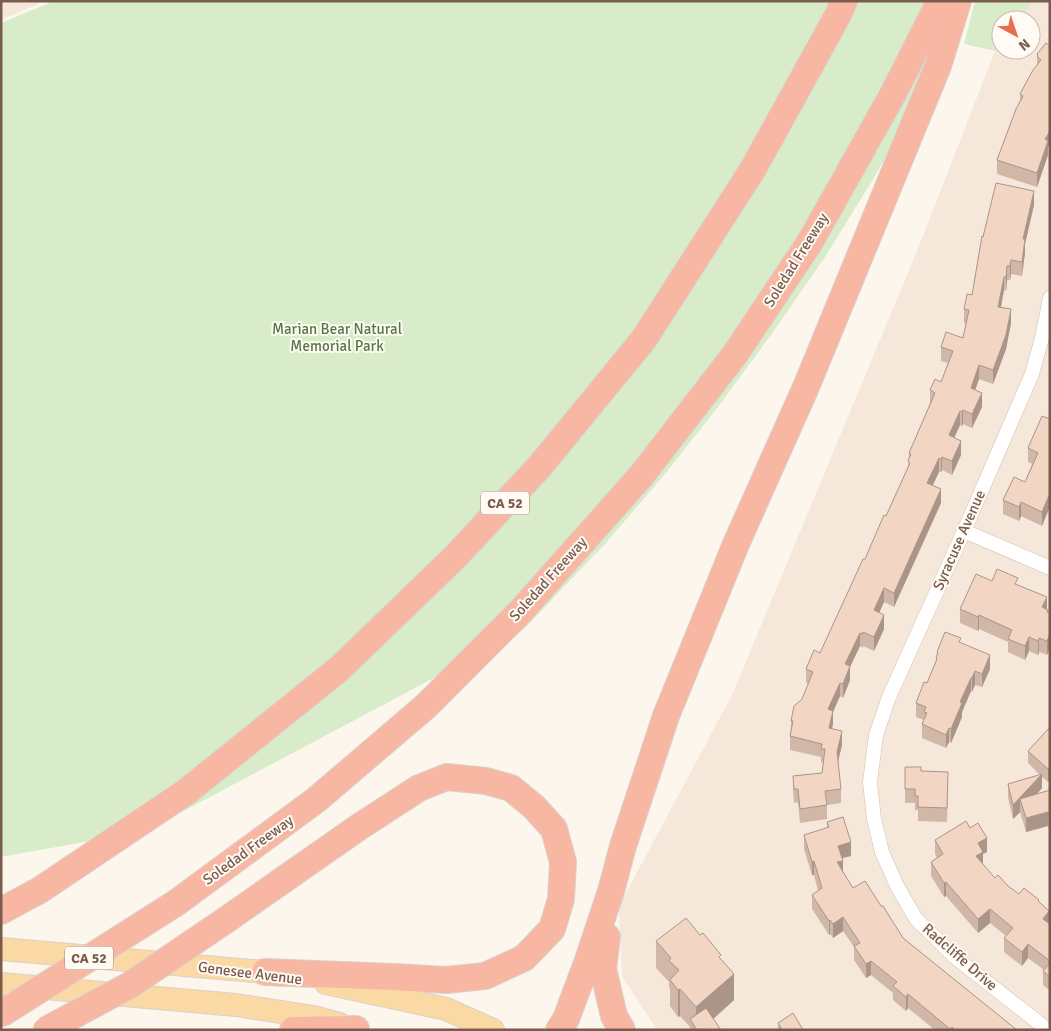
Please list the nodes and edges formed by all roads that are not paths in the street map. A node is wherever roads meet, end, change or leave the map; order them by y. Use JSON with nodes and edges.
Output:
{"nodes":[{"id":1,"x":844,"y":1,"type":"edge"},
{"id":2,"x":940,"y":1,"type":"edge"},
{"id":3,"x":958,"y":1,"type":"edge"},
{"id":4,"x":1050,"y":298,"type":"edge"},
{"id":5,"x":1046,"y":339,"type":"edge"},
{"id":6,"x":964,"y":530,"type":"junction"},
{"id":7,"x":1050,"y":568,"type":"edge"},
{"id":8,"x":870,"y":782,"type":"joint"},
{"id":9,"x":611,"y":891,"type":"junction"},
{"id":10,"x":1,"y":911,"type":"edge"},
{"id":11,"x":1,"y":949,"type":"edge"},
{"id":12,"x":264,"y":972,"type":"junction"},
{"id":13,"x":1,"y":984,"type":"edge"},
{"id":14,"x":1,"y":1014,"type":"edge"},
{"id":15,"x":357,"y":1029,"type":"edge"},
{"id":16,"x":46,"y":1030,"type":"edge"},
{"id":17,"x":292,"y":1030,"type":"edge"},
{"id":18,"x":493,"y":1030,"type":"edge"},
{"id":19,"x":559,"y":1030,"type":"edge"},
{"id":20,"x":622,"y":1030,"type":"edge"},
{"id":21,"x":1048,"y":1030,"type":"edge"}],
"edges":[{"from":1,"to":10,"type":"highway","number":"CA 52"},
{"from":2,"to":14,"type":"highway","name":"Soledad Freeway","number":"CA 52","bridge":true},
{"from":3,"to":9,"type":"highway"},
{"from":4,"to":5,"type":"street","name":"Syracuse Avenue"},
{"from":5,"to":6,"type":"street","name":"Syracuse Avenue"},
{"from":6,"to":7,"type":"street"},
{"from":6,"to":8,"type":"street","name":"Syracuse Avenue"},
{"from":8,"to":21,"type":"street","name":"Radcliffe Drive"},
{"from":9,"to":19,"type":"highway"},
{"from":9,"to":20,"type":"highway"},
{"from":11,"to":12,"type":"main road","name":"Genesee Avenue"},
{"from":12,"to":16,"type":"highway","bridge":true},
{"from":12,"to":18,"type":"main road","name":"Genesee Avenue"},
{"from":13,"to":15,"type":"main road"},
{"from":15,"to":17,"type":"highway"}]}
